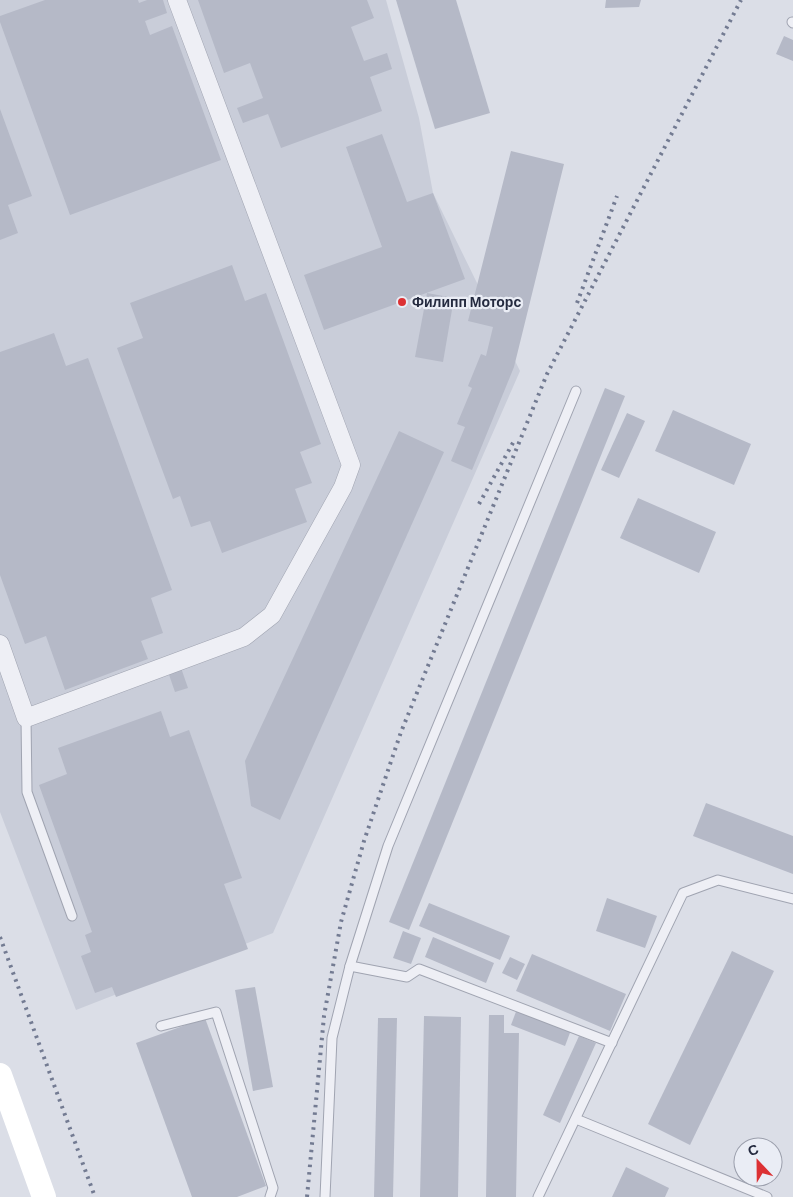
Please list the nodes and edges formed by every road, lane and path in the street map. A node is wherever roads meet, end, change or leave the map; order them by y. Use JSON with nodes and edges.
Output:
{"nodes":[{"id":1,"x":177,"y":0,"type":"edge"},
{"id":2,"x":576,"y":391,"type":"dead end"},
{"id":3,"x":0,"y":644,"type":"edge"},
{"id":4,"x":26,"y":718,"type":"junction"},
{"id":5,"x":793,"y":899,"type":"edge"},
{"id":6,"x":72,"y":916,"type":"dead end"},
{"id":7,"x":350,"y":966,"type":"junction"},
{"id":8,"x":161,"y":1026,"type":"dead end"},
{"id":9,"x":612,"y":1043,"type":"junction"},
{"id":10,"x":0,"y":1075,"type":"edge"},
{"id":11,"x":576,"y":1119,"type":"junction"},
{"id":12,"x":44,"y":1197,"type":"edge"},
{"id":13,"x":270,"y":1197,"type":"edge"},
{"id":14,"x":324,"y":1197,"type":"edge"},
{"id":15,"x":538,"y":1197,"type":"edge"},
{"id":16,"x":767,"y":1197,"type":"edge"}],
"edges":[{"from":1,"to":4,"type":"street"},
{"from":2,"to":7,"type":"lane"},
{"from":3,"to":4,"type":"street"},
{"from":4,"to":6,"type":"lane"},
{"from":5,"to":9,"type":"lane"},
{"from":7,"to":9,"type":"lane"},
{"from":7,"to":14,"type":"lane"},
{"from":8,"to":13,"type":"lane"},
{"from":9,"to":11,"type":"lane"},
{"from":10,"to":12,"type":"main road"},
{"from":11,"to":15,"type":"lane"},
{"from":11,"to":16,"type":"lane"}]}
